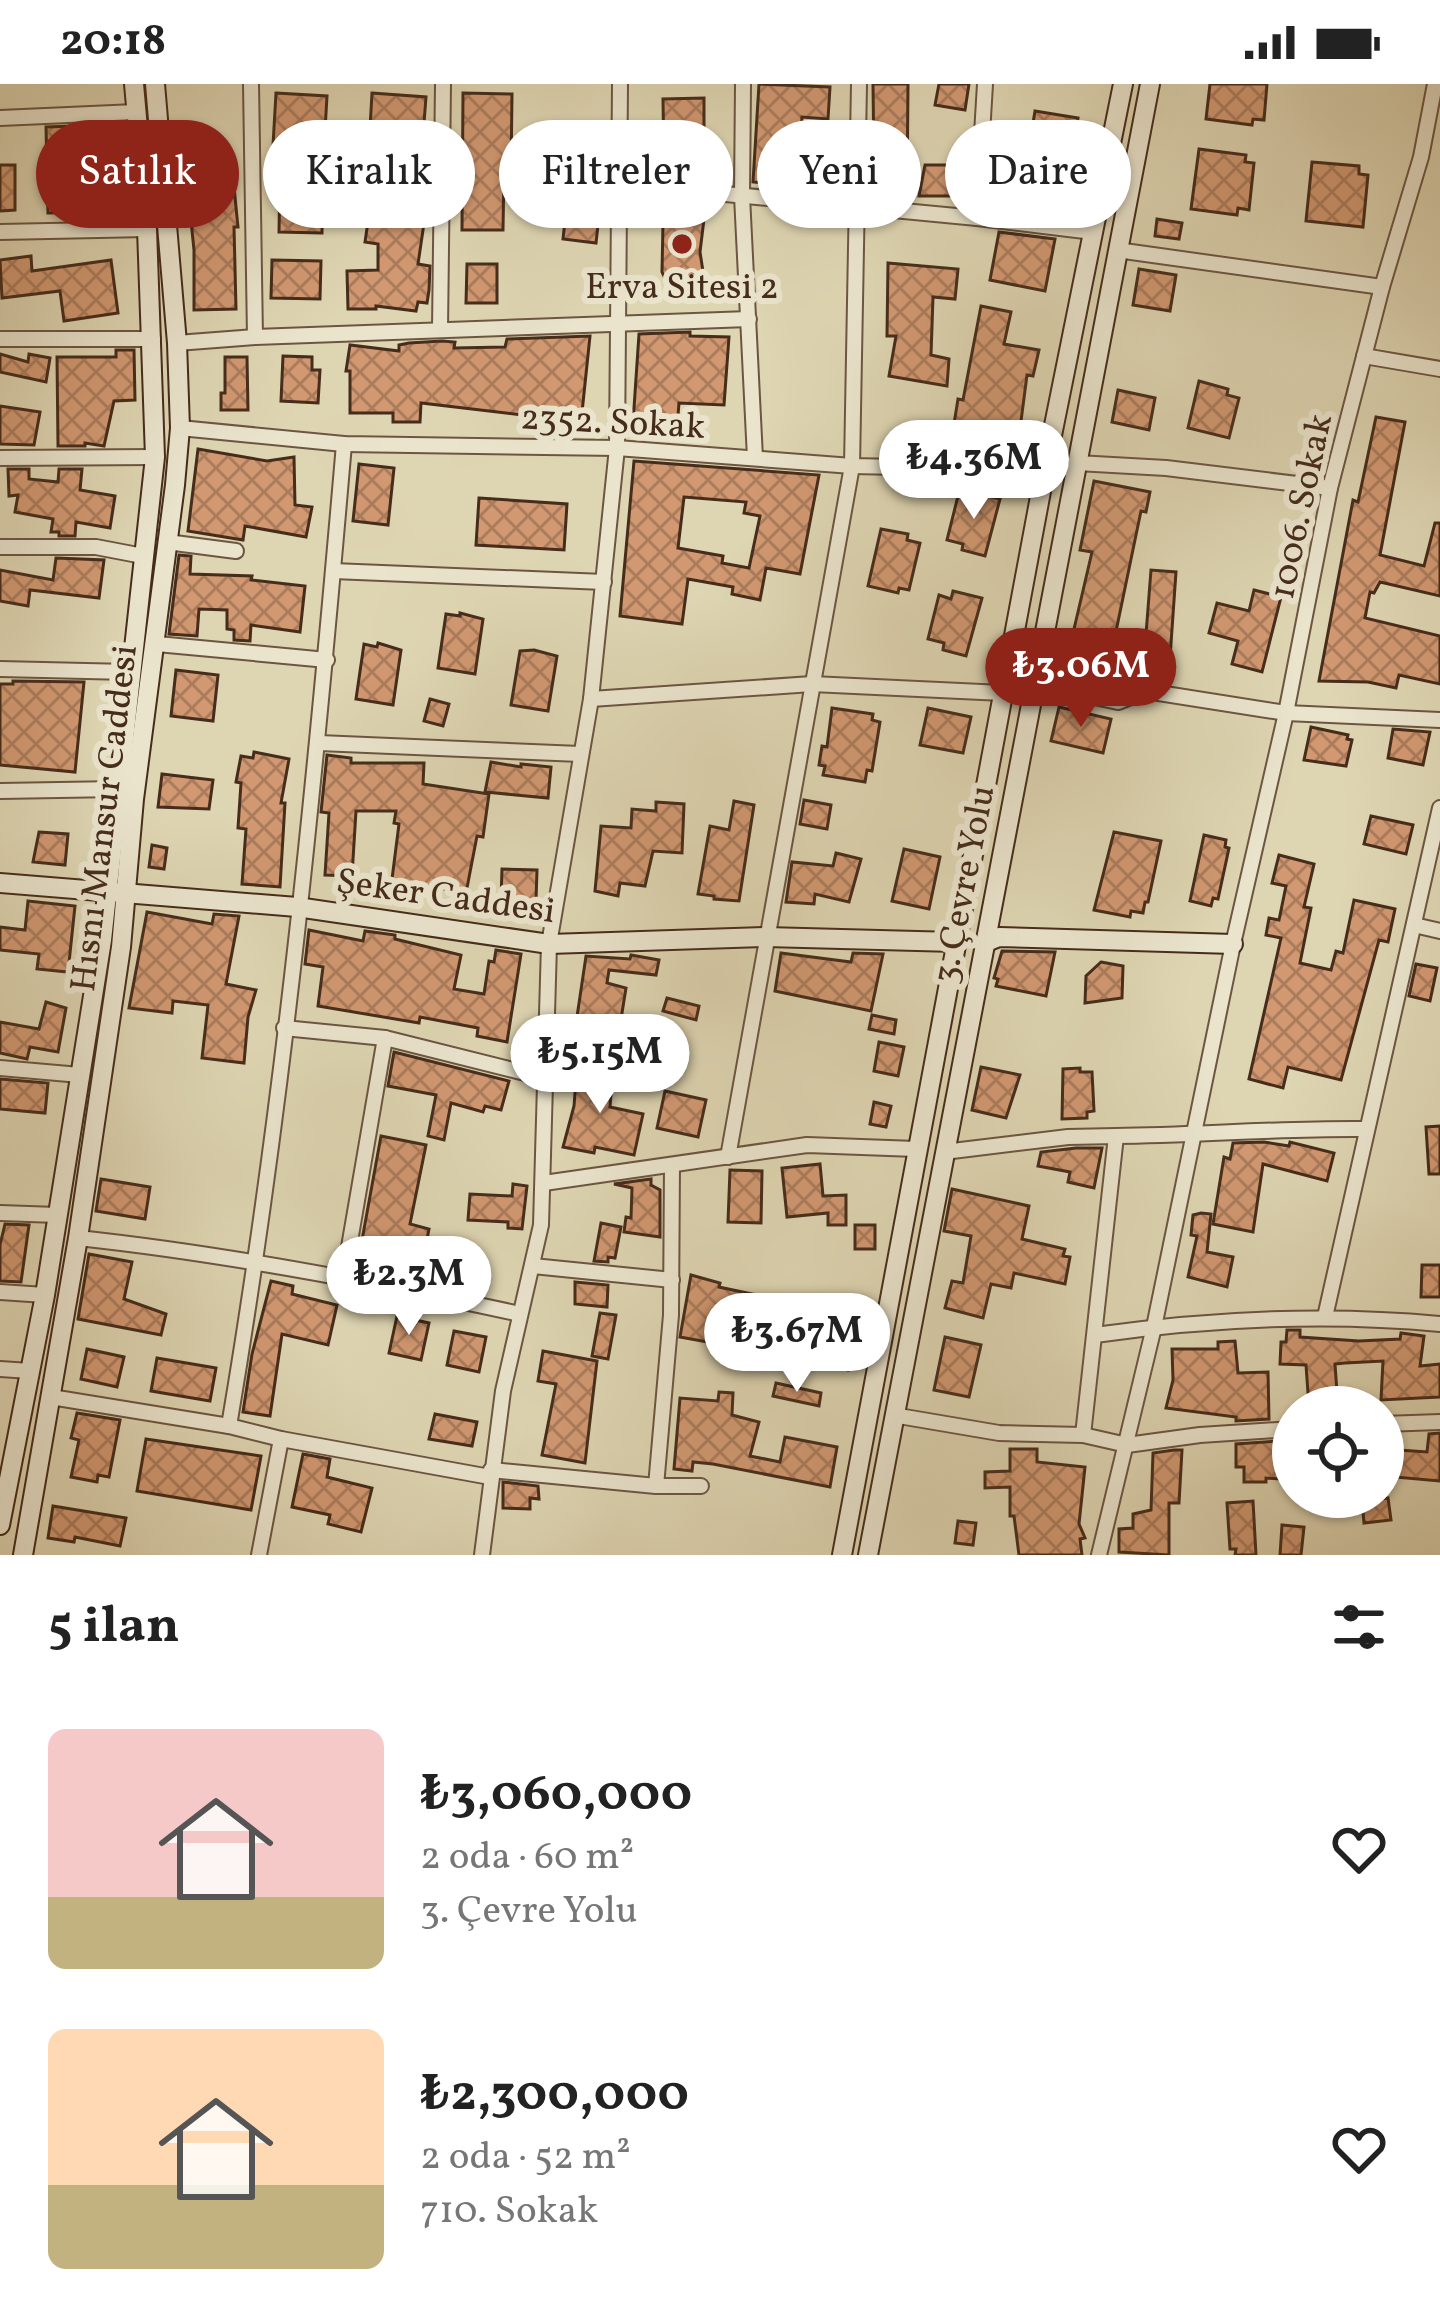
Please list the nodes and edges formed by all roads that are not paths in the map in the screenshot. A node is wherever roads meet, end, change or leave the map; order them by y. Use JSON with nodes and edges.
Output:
{"nodes":[{"id":1,"x":134,"y":84,"type":"edge"},
{"id":2,"x":155,"y":84,"type":"edge"},
{"id":3,"x":251,"y":84,"type":"edge"},
{"id":4,"x":443,"y":84,"type":"edge"},
{"id":5,"x":620,"y":84,"type":"edge"},
{"id":6,"x":743,"y":84,"type":"edge"},
{"id":7,"x":859,"y":84,"type":"edge"},
{"id":8,"x":986,"y":84,"type":"edge"},
{"id":9,"x":1123,"y":84,"type":"edge"},
{"id":10,"x":1150,"y":84,"type":"edge"},
{"id":11,"x":1435,"y":84,"type":"edge"},
{"id":12,"x":136,"y":112,"type":"junction"},
{"id":13,"x":0,"y":118,"type":"edge"},
{"id":14,"x":620,"y":120,"type":"edge"},
{"id":15,"x":858,"y":120,"type":"edge"},
{"id":16,"x":984,"y":120,"type":"edge"},
{"id":17,"x":733,"y":195,"type":"edge"},
{"id":18,"x":742,"y":196,"type":"junction"},
{"id":19,"x":757,"y":198,"type":"edge"},
{"id":20,"x":621,"y":228,"type":"edge"},
{"id":21,"x":854,"y":228,"type":"edge"},
{"id":22,"x":1060,"y":228,"type":"edge"},
{"id":23,"x":147,"y":229,"type":"junction"},
{"id":24,"x":0,"y":232,"type":"edge"},
{"id":25,"x":1093,"y":232,"type":"junction"},
{"id":26,"x":1118,"y":250,"type":"junction"},
{"id":27,"x":1382,"y":287,"type":"junction"},
{"id":28,"x":749,"y":319,"type":"junction"},
{"id":29,"x":620,"y":321,"type":"junction"},
{"id":30,"x":440,"y":330,"type":"junction"},
{"id":31,"x":255,"y":337,"type":"junction"},
{"id":32,"x":0,"y":339,"type":"edge"},
{"id":33,"x":153,"y":339,"type":"junction"},
{"id":34,"x":177,"y":343,"type":"junction"},
{"id":35,"x":1364,"y":356,"type":"junction"},
{"id":36,"x":1440,"y":369,"type":"edge"},
{"id":37,"x":180,"y":428,"type":"junction"},
{"id":38,"x":344,"y":445,"type":"junction"},
{"id":39,"x":617,"y":448,"type":"junction"},
{"id":40,"x":155,"y":457,"type":"junction"},
{"id":41,"x":0,"y":458,"type":"edge"},
{"id":42,"x":755,"y":458,"type":"junction"},
{"id":43,"x":1076,"y":463,"type":"junction"},
{"id":44,"x":852,"y":466,"type":"junction"},
{"id":45,"x":1045,"y":470,"type":"junction"},
{"id":46,"x":1330,"y":488,"type":"junction"},
{"id":47,"x":167,"y":542,"type":"junction"},
{"id":48,"x":0,"y":548,"type":"edge"},
{"id":49,"x":236,"y":551,"type":"dead end"},
{"id":50,"x":143,"y":556,"type":"junction"},
{"id":51,"x":333,"y":571,"type":"junction"},
{"id":52,"x":604,"y":581,"type":"junction"},
{"id":53,"x":157,"y":644,"type":"junction"},
{"id":54,"x":327,"y":660,"type":"junction"},
{"id":55,"x":0,"y":669,"type":"edge"},
{"id":56,"x":129,"y":672,"type":"junction"},
{"id":57,"x":812,"y":684,"type":"junction"},
{"id":58,"x":1034,"y":684,"type":"junction"},
{"id":59,"x":1003,"y":693,"type":"junction"},
{"id":60,"x":591,"y":699,"type":"junction"},
{"id":61,"x":1286,"y":713,"type":"junction"},
{"id":62,"x":1440,"y":720,"type":"edge"},
{"id":63,"x":319,"y":743,"type":"junction"},
{"id":64,"x":580,"y":754,"type":"junction"},
{"id":65,"x":118,"y":789,"type":"junction"},
{"id":66,"x":0,"y":791,"type":"edge"},
{"id":67,"x":1440,"y":808,"type":"edge"},
{"id":68,"x":0,"y":883,"type":"edge"},
{"id":69,"x":116,"y":890,"type":"junction"},
{"id":70,"x":297,"y":907,"type":"junction"},
{"id":71,"x":1414,"y":925,"type":"junction"},
{"id":72,"x":1440,"y":931,"type":"edge"},
{"id":73,"x":766,"y":937,"type":"junction"},
{"id":74,"x":955,"y":942,"type":"junction"},
{"id":75,"x":984,"y":943,"type":"junction"},
{"id":76,"x":549,"y":944,"type":"junction"},
{"id":77,"x":1233,"y":944,"type":"junction"},
{"id":78,"x":284,"y":1028,"type":"junction"},
{"id":79,"x":385,"y":1038,"type":"junction"},
{"id":80,"x":0,"y":1068,"type":"edge"},
{"id":81,"x":80,"y":1076,"type":"junction"},
{"id":82,"x":545,"y":1078,"type":"junction"},
{"id":83,"x":1366,"y":1129,"type":"junction"},
{"id":84,"x":1116,"y":1136,"type":"junction"},
{"id":85,"x":1195,"y":1136,"type":"junction"},
{"id":86,"x":916,"y":1149,"type":"junction"},
{"id":87,"x":944,"y":1152,"type":"junction"},
{"id":88,"x":728,"y":1157,"type":"junction"},
{"id":89,"x":672,"y":1165,"type":"junction"},
{"id":90,"x":544,"y":1183,"type":"junction"},
{"id":91,"x":0,"y":1213,"type":"edge"},
{"id":92,"x":57,"y":1215,"type":"junction"},
{"id":93,"x":78,"y":1238,"type":"junction"},
{"id":94,"x":256,"y":1263,"type":"junction"},
{"id":95,"x":533,"y":1266,"type":"junction"},
{"id":96,"x":344,"y":1276,"type":"junction"},
{"id":97,"x":672,"y":1280,"type":"junction"},
{"id":98,"x":0,"y":1292,"type":"edge"},
{"id":99,"x":45,"y":1295,"type":"junction"},
{"id":100,"x":520,"y":1314,"type":"junction"},
{"id":101,"x":1325,"y":1317,"type":"junction"},
{"id":102,"x":1440,"y":1324,"type":"edge"},
{"id":103,"x":1154,"y":1327,"type":"junction"},
{"id":104,"x":1094,"y":1335,"type":"junction"},
{"id":105,"x":0,"y":1370,"type":"edge"},
{"id":106,"x":30,"y":1371,"type":"junction"},
{"id":107,"x":51,"y":1397,"type":"junction"},
{"id":108,"x":893,"y":1415,"type":"junction"},
{"id":109,"x":1440,"y":1422,"type":"edge"},
{"id":110,"x":1404,"y":1423,"type":"edge"},
{"id":111,"x":229,"y":1426,"type":"junction"},
{"id":112,"x":1272,"y":1430,"type":"edge"},
{"id":113,"x":1083,"y":1435,"type":"junction"},
{"id":114,"x":281,"y":1439,"type":"junction"},
{"id":115,"x":1127,"y":1445,"type":"junction"},
{"id":116,"x":6,"y":1460,"type":"edge"},
{"id":117,"x":491,"y":1473,"type":"junction"},
{"id":118,"x":656,"y":1486,"type":"junction"},
{"id":119,"x":701,"y":1486,"type":"dead end"},
{"id":120,"x":0,"y":1526,"type":"edge"},
{"id":121,"x":23,"y":1555,"type":"edge"},
{"id":122,"x":259,"y":1555,"type":"edge"},
{"id":123,"x":482,"y":1555,"type":"edge"},
{"id":124,"x":842,"y":1555,"type":"edge"},
{"id":125,"x":868,"y":1555,"type":"edge"},
{"id":126,"x":1099,"y":1555,"type":"edge"}],
"edges":[{"from":1,"to":12,"type":"main road"},
{"from":2,"to":34,"type":"main road","name":"Hısnı Mansur Caddesi"},
{"from":3,"to":31,"type":"street"},
{"from":4,"to":30,"type":"street"},
{"from":5,"to":14,"type":"street"},
{"from":6,"to":18,"type":"street"},
{"from":7,"to":15,"type":"street"},
{"from":8,"to":16,"type":"street"},
{"from":9,"to":25,"type":"main road","name":"3. Çevre Yolu"},
{"from":10,"to":26,"type":"main road","name":"3. Çevre Yolu"},
{"from":11,"to":27,"type":"street","name":"1006. Sokak"},
{"from":12,"to":13,"type":"street"},
{"from":12,"to":23,"type":"main road"},
{"from":17,"to":18,"type":"street"},
{"from":18,"to":19,"type":"street"},
{"from":18,"to":28,"type":"street"},
{"from":20,"to":29,"type":"street"},
{"from":21,"to":44,"type":"street"},
{"from":22,"to":25,"type":"street"},
{"from":23,"to":24,"type":"street"},
{"from":23,"to":33,"type":"main road"},
{"from":25,"to":45,"type":"main road","name":"3. Çevre Yolu"},
{"from":26,"to":27,"type":"street"},
{"from":26,"to":43,"type":"main road","name":"3. Çevre Yolu"},
{"from":27,"to":35,"type":"street","name":"1006. Sokak"},
{"from":28,"to":29,"type":"street"},
{"from":28,"to":42,"type":"street"},
{"from":29,"to":30,"type":"street"},
{"from":29,"to":39,"type":"street"},
{"from":30,"to":31,"type":"street"},
{"from":31,"to":34,"type":"street"},
{"from":32,"to":33,"type":"street"},
{"from":33,"to":40,"type":"main road"},
{"from":34,"to":37,"type":"main road","name":"Hısnı Mansur Caddesi"},
{"from":35,"to":36,"type":"street"},
{"from":35,"to":46,"type":"street","name":"1006. Sokak"},
{"from":37,"to":38,"type":"street","name":"2352. Sokak"},
{"from":37,"to":47,"type":"main road","name":"Hısnı Mansur Caddesi"},
{"from":38,"to":39,"type":"street","name":"2352. Sokak"},
{"from":38,"to":51,"type":"street"},
{"from":39,"to":42,"type":"street","name":"2352. Sokak"},
{"from":39,"to":52,"type":"street"},
{"from":40,"to":41,"type":"street"},
{"from":40,"to":50,"type":"main road"},
{"from":42,"to":44,"type":"street","name":"2352. Sokak"},
{"from":43,"to":46,"type":"street"},
{"from":43,"to":58,"type":"main road","name":"3. Çevre Yolu"},
{"from":44,"to":45,"type":"street","name":"2352. Sokak"},
{"from":44,"to":57,"type":"street"},
{"from":45,"to":59,"type":"main road","name":"3. Çevre Yolu"},
{"from":46,"to":61,"type":"street","name":"1006. Sokak"},
{"from":47,"to":49,"type":"street"},
{"from":47,"to":53,"type":"main road","name":"Hısnı Mansur Caddesi"},
{"from":48,"to":50,"type":"street"},
{"from":50,"to":56,"type":"main road"},
{"from":51,"to":52,"type":"street"},
{"from":51,"to":54,"type":"street"},
{"from":52,"to":60,"type":"street"},
{"from":53,"to":54,"type":"street"},
{"from":53,"to":69,"type":"main road","name":"Hısnı Mansur Caddesi"},
{"from":54,"to":63,"type":"street"},
{"from":55,"to":56,"type":"street"},
{"from":56,"to":65,"type":"main road"},
{"from":57,"to":59,"type":"street"},
{"from":57,"to":60,"type":"street"},
{"from":57,"to":73,"type":"street"},
{"from":58,"to":61,"type":"street"},
{"from":58,"to":75,"type":"main road","name":"3. Çevre Yolu"},
{"from":59,"to":74,"type":"main road","name":"3. Çevre Yolu"},
{"from":60,"to":64,"type":"street"},
{"from":61,"to":62,"type":"street"},
{"from":61,"to":77,"type":"street","name":"1006. Sokak"},
{"from":63,"to":64,"type":"street"},
{"from":63,"to":70,"type":"street"},
{"from":64,"to":76,"type":"street"},
{"from":65,"to":66,"type":"street"},
{"from":65,"to":69,"type":"main road"},
{"from":67,"to":71,"type":"street"},
{"from":68,"to":69,"type":"main road","name":"Şeker Caddesi"},
{"from":69,"to":70,"type":"main road","name":"Şeker Caddesi"},
{"from":69,"to":81,"type":"main road"},
{"from":69,"to":93,"type":"main road","name":"Hısnı Mansur Caddesi"},
{"from":70,"to":76,"type":"main road","name":"Şeker Caddesi"},
{"from":70,"to":78,"type":"street"},
{"from":71,"to":72,"type":"street"},
{"from":71,"to":83,"type":"street"},
{"from":73,"to":74,"type":"main road","name":"Şeker Caddesi"},
{"from":73,"to":76,"type":"main road","name":"Şeker Caddesi"},
{"from":73,"to":88,"type":"street"},
{"from":74,"to":86,"type":"main road","name":"3. Çevre Yolu"},
{"from":75,"to":77,"type":"main road"},
{"from":75,"to":87,"type":"main road","name":"3. Çevre Yolu"},
{"from":76,"to":82,"type":"street"},
{"from":77,"to":85,"type":"street","name":"1006. Sokak"},
{"from":78,"to":79,"type":"street"},
{"from":78,"to":94,"type":"street"},
{"from":79,"to":82,"type":"street"},
{"from":79,"to":96,"type":"street"},
{"from":80,"to":81,"type":"street"},
{"from":81,"to":92,"type":"main road"},
{"from":82,"to":90,"type":"street"},
{"from":83,"to":85,"type":"street"},
{"from":83,"to":101,"type":"street"},
{"from":84,"to":85,"type":"street"},
{"from":84,"to":87,"type":"street"},
{"from":84,"to":104,"type":"street"},
{"from":85,"to":103,"type":"street","name":"1006. Sokak"},
{"from":86,"to":88,"type":"street"},
{"from":86,"to":124,"type":"main road","name":"3. Çevre Yolu"},
{"from":87,"to":108,"type":"main road","name":"3. Çevre Yolu"},
{"from":88,"to":89,"type":"street"},
{"from":89,"to":90,"type":"street"},
{"from":89,"to":97,"type":"street"},
{"from":90,"to":95,"type":"street"},
{"from":91,"to":92,"type":"street"},
{"from":92,"to":99,"type":"main road"},
{"from":93,"to":94,"type":"street"},
{"from":93,"to":107,"type":"main road","name":"Hısnı Mansur Caddesi"},
{"from":94,"to":96,"type":"street"},
{"from":94,"to":111,"type":"street"},
{"from":95,"to":97,"type":"street"},
{"from":95,"to":100,"type":"street"},
{"from":96,"to":100,"type":"street"},
{"from":97,"to":118,"type":"street"},
{"from":98,"to":99,"type":"street"},
{"from":99,"to":106,"type":"main road"},
{"from":100,"to":117,"type":"street"},
{"from":101,"to":102,"type":"street"},
{"from":101,"to":103,"type":"street"},
{"from":103,"to":104,"type":"street"},
{"from":103,"to":115,"type":"street","name":"1006. Sokak"},
{"from":104,"to":113,"type":"street"},
{"from":105,"to":106,"type":"street"},
{"from":106,"to":116,"type":"main road"},
{"from":107,"to":111,"type":"street"},
{"from":107,"to":121,"type":"main road","name":"Hısnı Mansur Caddesi"},
{"from":108,"to":113,"type":"street"},
{"from":108,"to":125,"type":"main road","name":"3. Çevre Yolu"},
{"from":109,"to":110,"type":"street"},
{"from":111,"to":114,"type":"street"},
{"from":112,"to":115,"type":"street"},
{"from":113,"to":115,"type":"street"},
{"from":114,"to":117,"type":"street"},
{"from":114,"to":122,"type":"street"},
{"from":115,"to":126,"type":"street","name":"1006. Sokak"},
{"from":116,"to":120,"type":"main road"},
{"from":117,"to":118,"type":"street"},
{"from":117,"to":123,"type":"street"},
{"from":118,"to":119,"type":"street"}]}
